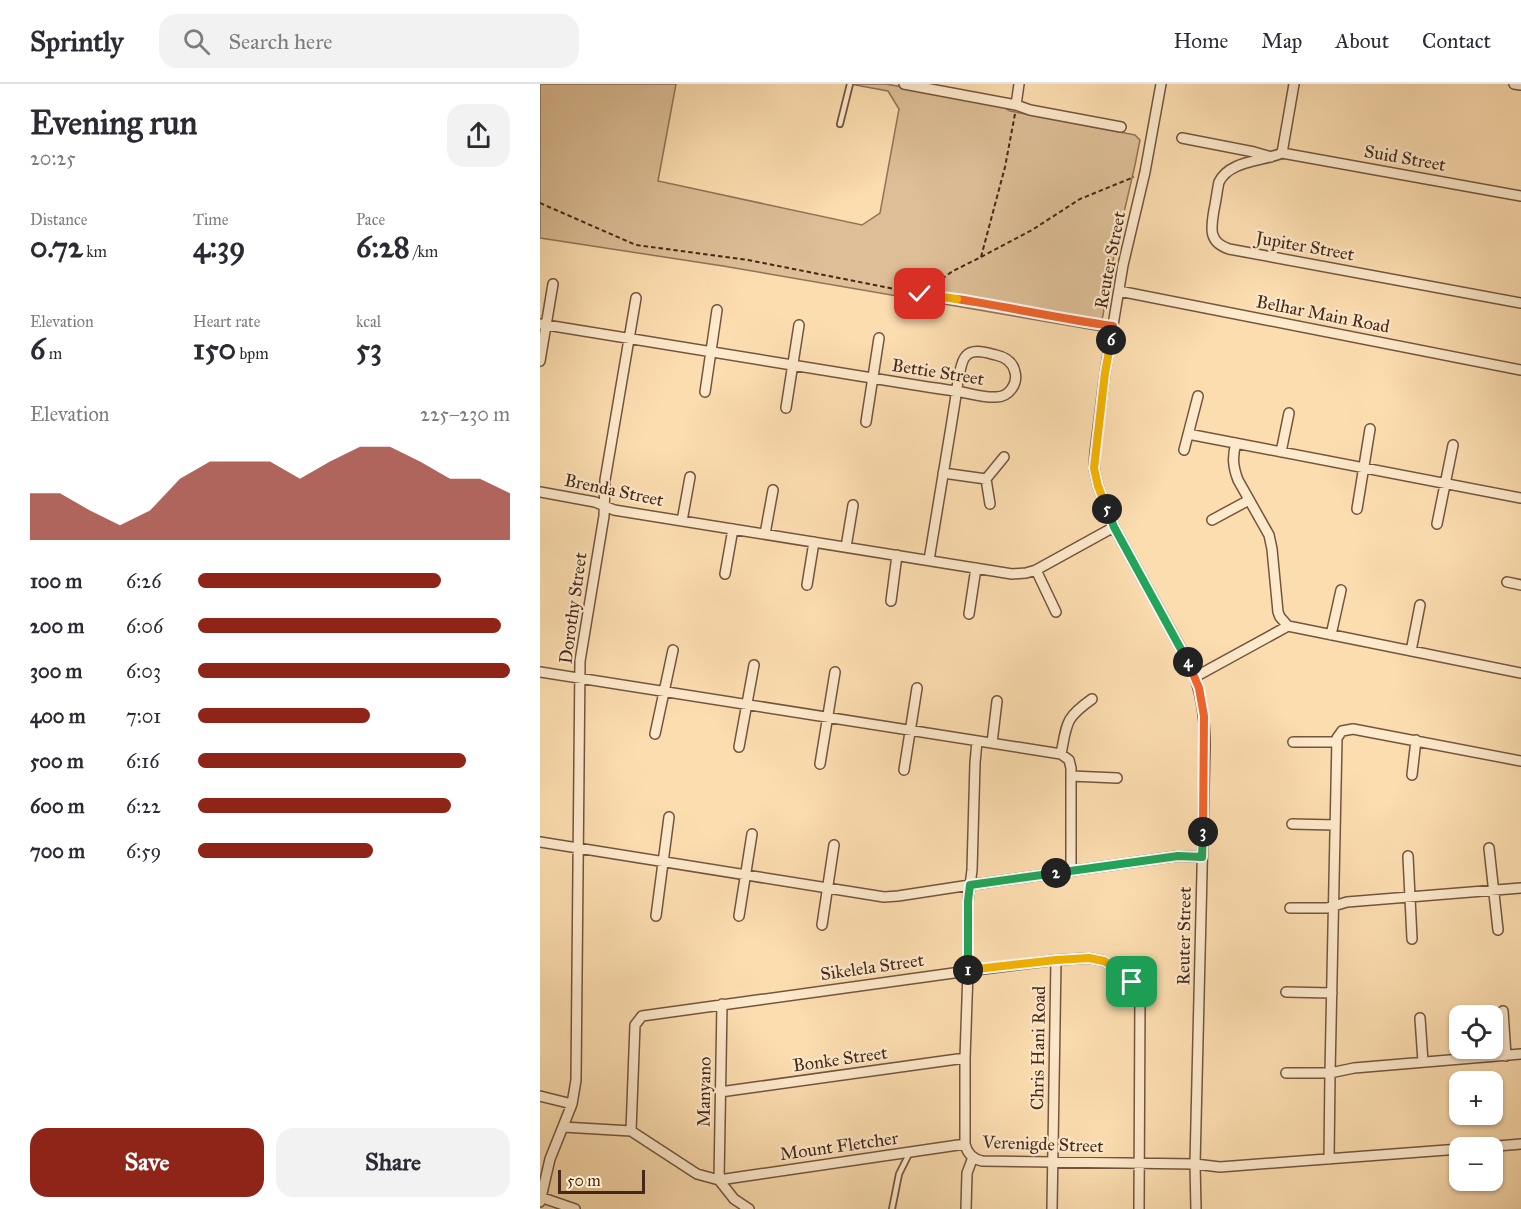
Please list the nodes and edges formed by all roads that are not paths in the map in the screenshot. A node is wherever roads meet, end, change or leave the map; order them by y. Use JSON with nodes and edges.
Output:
{"nodes":[{"id":1,"x":850,"y":84,"type":"edge"},
{"id":2,"x":904,"y":84,"type":"edge"},
{"id":3,"x":1019,"y":84,"type":"edge"},
{"id":4,"x":1161,"y":84,"type":"edge"},
{"id":5,"x":1294,"y":84,"type":"edge"},
{"id":6,"x":1514,"y":84,"type":"edge"},
{"id":7,"x":1521,"y":85,"type":"edge"},
{"id":8,"x":1016,"y":105,"type":"junction"},
{"id":9,"x":840,"y":124,"type":"dead end"},
{"id":10,"x":1122,"y":127,"type":"dead end"},
{"id":11,"x":1182,"y":138,"type":"dead end"},
{"id":12,"x":1278,"y":155,"type":"junction"},
{"id":13,"x":1521,"y":196,"type":"edge"},
{"id":14,"x":553,"y":284,"type":"dead end"},
{"id":15,"x":1119,"y":291,"type":"junction"},
{"id":16,"x":636,"y":298,"type":"dead end"},
{"id":17,"x":1521,"y":303,"type":"edge"},
{"id":18,"x":717,"y":310,"type":"dead end"},
{"id":19,"x":543,"y":325,"type":"edge"},
{"id":20,"x":799,"y":325,"type":"dead end"},
{"id":21,"x":879,"y":338,"type":"dead end"},
{"id":22,"x":629,"y":339,"type":"junction"},
{"id":23,"x":711,"y":352,"type":"junction"},
{"id":24,"x":540,"y":361,"type":"edge"},
{"id":25,"x":792,"y":365,"type":"junction"},
{"id":26,"x":1521,"y":370,"type":"edge"},
{"id":27,"x":873,"y":378,"type":"junction"},
{"id":28,"x":705,"y":392,"type":"dead end"},
{"id":29,"x":957,"y":392,"type":"junction"},
{"id":30,"x":1198,"y":396,"type":"dead end"},
{"id":31,"x":786,"y":408,"type":"dead end"},
{"id":32,"x":1289,"y":414,"type":"dead end"},
{"id":33,"x":866,"y":422,"type":"dead end"},
{"id":34,"x":1370,"y":429,"type":"dead end"},
{"id":35,"x":1188,"y":434,"type":"junction"},
{"id":36,"x":1236,"y":443,"type":"junction"},
{"id":37,"x":1453,"y":445,"type":"dead end"},
{"id":38,"x":1184,"y":450,"type":"dead end"},
{"id":39,"x":1281,"y":452,"type":"junction"},
{"id":40,"x":1004,"y":457,"type":"dead end"},
{"id":41,"x":1364,"y":468,"type":"junction"},
{"id":42,"x":943,"y":472,"type":"junction"},
{"id":43,"x":690,"y":477,"type":"dead end"},
{"id":44,"x":986,"y":479,"type":"junction"},
{"id":45,"x":1445,"y":483,"type":"junction"},
{"id":46,"x":772,"y":490,"type":"dead end"},
{"id":47,"x":540,"y":492,"type":"edge"},
{"id":48,"x":1521,"y":498,"type":"edge"},
{"id":49,"x":1249,"y":500,"type":"junction"},
{"id":50,"x":990,"y":504,"type":"dead end"},
{"id":51,"x":603,"y":505,"type":"junction"},
{"id":52,"x":853,"y":505,"type":"dead end"},
{"id":53,"x":1357,"y":509,"type":"dead end"},
{"id":54,"x":682,"y":520,"type":"junction"},
{"id":55,"x":1212,"y":520,"type":"dead end"},
{"id":56,"x":1437,"y":524,"type":"dead end"},
{"id":57,"x":1114,"y":527,"type":"junction"},
{"id":58,"x":733,"y":529,"type":"junction"},
{"id":59,"x":765,"y":534,"type":"junction"},
{"id":60,"x":814,"y":542,"type":"junction"},
{"id":61,"x":846,"y":547,"type":"junction"},
{"id":62,"x":897,"y":555,"type":"junction"},
{"id":63,"x":929,"y":560,"type":"junction"},
{"id":64,"x":976,"y":568,"type":"junction"},
{"id":65,"x":1036,"y":570,"type":"junction"},
{"id":66,"x":725,"y":574,"type":"dead end"},
{"id":67,"x":1507,"y":582,"type":"dead end"},
{"id":68,"x":807,"y":585,"type":"dead end"},
{"id":69,"x":1521,"y":585,"type":"edge"},
{"id":70,"x":1341,"y":590,"type":"dead end"},
{"id":71,"x":891,"y":601,"type":"dead end"},
{"id":72,"x":1420,"y":605,"type":"dead end"},
{"id":73,"x":1056,"y":612,"type":"dead end"},
{"id":74,"x":969,"y":614,"type":"dead end"},
{"id":75,"x":1288,"y":626,"type":"junction"},
{"id":76,"x":1331,"y":635,"type":"junction"},
{"id":77,"x":673,"y":650,"type":"dead end"},
{"id":78,"x":1411,"y":651,"type":"junction"},
{"id":79,"x":754,"y":665,"type":"dead end"},
{"id":80,"x":540,"y":672,"type":"edge"},
{"id":81,"x":835,"y":672,"type":"dead end"},
{"id":82,"x":1521,"y":673,"type":"edge"},
{"id":83,"x":1195,"y":677,"type":"junction"},
{"id":84,"x":579,"y":678,"type":"junction"},
{"id":85,"x":917,"y":688,"type":"dead end"},
{"id":86,"x":664,"y":692,"type":"junction"},
{"id":87,"x":1092,"y":699,"type":"dead end"},
{"id":88,"x":997,"y":701,"type":"dead end"},
{"id":89,"x":747,"y":705,"type":"junction"},
{"id":90,"x":827,"y":717,"type":"junction"},
{"id":91,"x":910,"y":730,"type":"junction"},
{"id":92,"x":655,"y":734,"type":"dead end"},
{"id":93,"x":1416,"y":740,"type":"junction"},
{"id":94,"x":977,"y":741,"type":"junction"},
{"id":95,"x":1293,"y":742,"type":"dead end"},
{"id":96,"x":1336,"y":742,"type":"junction"},
{"id":97,"x":992,"y":743,"type":"junction"},
{"id":98,"x":739,"y":747,"type":"dead end"},
{"id":99,"x":1061,"y":754,"type":"junction"},
{"id":100,"x":1521,"y":761,"type":"edge"},
{"id":101,"x":820,"y":764,"type":"dead end"},
{"id":102,"x":904,"y":770,"type":"dead end"},
{"id":103,"x":1412,"y":775,"type":"dead end"},
{"id":104,"x":1071,"y":776,"type":"junction"},
{"id":105,"x":1117,"y":778,"type":"dead end"},
{"id":106,"x":669,"y":817,"type":"dead end"},
{"id":107,"x":1292,"y":825,"type":"dead end"},
{"id":108,"x":1335,"y":825,"type":"junction"},
{"id":109,"x":752,"y":834,"type":"dead end"},
{"id":110,"x":540,"y":842,"type":"edge"},
{"id":111,"x":834,"y":845,"type":"dead end"},
{"id":112,"x":578,"y":848,"type":"junction"},
{"id":113,"x":1489,"y":848,"type":"dead end"},
{"id":114,"x":1408,"y":856,"type":"dead end"},
{"id":115,"x":1202,"y":857,"type":"junction"},
{"id":116,"x":663,"y":862,"type":"junction"},
{"id":117,"x":1071,"y":871,"type":"junction"},
{"id":118,"x":745,"y":875,"type":"junction"},
{"id":119,"x":970,"y":885,"type":"junction"},
{"id":120,"x":828,"y":888,"type":"junction"},
{"id":121,"x":1521,"y":888,"type":"edge"},
{"id":122,"x":1494,"y":890,"type":"junction"},
{"id":123,"x":1410,"y":897,"type":"junction"},
{"id":124,"x":1334,"y":906,"type":"junction"},
{"id":125,"x":1290,"y":908,"type":"dead end"},
{"id":126,"x":656,"y":916,"type":"dead end"},
{"id":127,"x":738,"y":916,"type":"dead end"},
{"id":128,"x":822,"y":925,"type":"dead end"},
{"id":129,"x":1498,"y":930,"type":"dead end"},
{"id":130,"x":1412,"y":939,"type":"dead end"},
{"id":131,"x":1056,"y":960,"type":"junction"},
{"id":132,"x":968,"y":971,"type":"junction"},
{"id":133,"x":1286,"y":992,"type":"dead end"},
{"id":134,"x":1332,"y":993,"type":"junction"},
{"id":135,"x":722,"y":1004,"type":"junction"},
{"id":136,"x":1503,"y":1011,"type":"dead end"},
{"id":137,"x":1420,"y":1018,"type":"dead end"},
{"id":138,"x":1521,"y":1054,"type":"edge"},
{"id":139,"x":1506,"y":1056,"type":"junction"},
{"id":140,"x":965,"y":1058,"type":"junction"},
{"id":141,"x":1423,"y":1062,"type":"junction"},
{"id":142,"x":1286,"y":1073,"type":"dead end"},
{"id":143,"x":1330,"y":1073,"type":"junction"},
{"id":144,"x":720,"y":1092,"type":"junction"},
{"id":145,"x":540,"y":1096,"type":"edge"},
{"id":146,"x":572,"y":1104,"type":"junction"},
{"id":147,"x":563,"y":1127,"type":"junction"},
{"id":148,"x":631,"y":1131,"type":"junction"},
{"id":149,"x":965,"y":1144,"type":"junction"},
{"id":150,"x":1521,"y":1144,"type":"edge"},
{"id":151,"x":1503,"y":1146,"type":"edge"},
{"id":152,"x":1449,"y":1150,"type":"edge"},
{"id":153,"x":910,"y":1152,"type":"junction"},
{"id":154,"x":540,"y":1156,"type":"edge"},
{"id":155,"x":973,"y":1157,"type":"junction"},
{"id":156,"x":550,"y":1159,"type":"junction"},
{"id":157,"x":1329,"y":1159,"type":"junction"},
{"id":158,"x":1052,"y":1162,"type":"junction"},
{"id":159,"x":1139,"y":1163,"type":"junction"},
{"id":160,"x":1195,"y":1164,"type":"junction"},
{"id":161,"x":719,"y":1180,"type":"junction"},
{"id":162,"x":540,"y":1199,"type":"edge"},
{"id":163,"x":575,"y":1209,"type":"edge"},
{"id":164,"x":749,"y":1209,"type":"edge"},
{"id":165,"x":892,"y":1209,"type":"edge"},
{"id":166,"x":966,"y":1209,"type":"edge"},
{"id":167,"x":1052,"y":1209,"type":"edge"},
{"id":168,"x":1138,"y":1209,"type":"edge"},
{"id":169,"x":1196,"y":1209,"type":"edge"}],
"edges":[{"from":1,"to":9,"type":"lane"},
{"from":2,"to":8,"type":"street"},
{"from":3,"to":8,"type":"street"},
{"from":4,"to":15,"type":"street","name":"Reuter Street"},
{"from":5,"to":12,"type":"street"},
{"from":6,"to":7,"type":"street"},
{"from":8,"to":10,"type":"street"},
{"from":11,"to":12,"type":"street","name":"Suid Street"},
{"from":12,"to":13,"type":"street","name":"Suid Street"},
{"from":12,"to":17,"type":"street","name":"Jupiter Street"},
{"from":14,"to":19,"type":"street"},
{"from":15,"to":26,"type":"street","name":"Belhar Main Road"},
{"from":15,"to":57,"type":"street","name":"Reuter Street"},
{"from":16,"to":22,"type":"street"},
{"from":18,"to":23,"type":"street"},
{"from":19,"to":22,"type":"street","name":"Bettie Street"},
{"from":19,"to":24,"type":"street"},
{"from":20,"to":25,"type":"street"},
{"from":21,"to":27,"type":"street","name":"Bettie Street"},
{"from":22,"to":23,"type":"street","name":"Bettie Street"},
{"from":22,"to":51,"type":"street","name":"Dorothy Street"},
{"from":23,"to":25,"type":"street","name":"Bettie Street"},
{"from":23,"to":28,"type":"street"},
{"from":25,"to":27,"type":"street","name":"Bettie Street"},
{"from":25,"to":31,"type":"street"},
{"from":27,"to":29,"type":"street","name":"Bettie Street"},
{"from":27,"to":33,"type":"street","name":"Bettie Street"},
{"from":29,"to":29,"type":"street","name":"Bettie Street"},
{"from":29,"to":42,"type":"street"},
{"from":30,"to":35,"type":"street"},
{"from":32,"to":39,"type":"street"},
{"from":34,"to":41,"type":"street"},
{"from":35,"to":36,"type":"street"},
{"from":35,"to":38,"type":"street"},
{"from":36,"to":39,"type":"street"},
{"from":36,"to":49,"type":"street"},
{"from":37,"to":45,"type":"street"},
{"from":39,"to":41,"type":"street"},
{"from":40,"to":44,"type":"street"},
{"from":41,"to":45,"type":"street"},
{"from":41,"to":53,"type":"street"},
{"from":42,"to":44,"type":"street"},
{"from":42,"to":63,"type":"street"},
{"from":43,"to":54,"type":"street","name":"Brenda Street"},
{"from":44,"to":50,"type":"street"},
{"from":45,"to":48,"type":"street"},
{"from":45,"to":56,"type":"street"},
{"from":46,"to":59,"type":"street"},
{"from":47,"to":51,"type":"street","name":"Brenda Street"},
{"from":49,"to":55,"type":"street"},
{"from":49,"to":75,"type":"street"},
{"from":51,"to":54,"type":"street","name":"Brenda Street"},
{"from":51,"to":84,"type":"street","name":"Dorothy Street"},
{"from":52,"to":61,"type":"street"},
{"from":54,"to":58,"type":"street","name":"Brenda Street"},
{"from":57,"to":65,"type":"street","name":"Brenda Street"},
{"from":57,"to":83,"type":"street","name":"Reuter Street"},
{"from":58,"to":59,"type":"street","name":"Brenda Street"},
{"from":58,"to":66,"type":"street"},
{"from":59,"to":60,"type":"street","name":"Brenda Street"},
{"from":60,"to":61,"type":"street","name":"Brenda Street"},
{"from":60,"to":68,"type":"street"},
{"from":61,"to":62,"type":"street","name":"Brenda Street"},
{"from":62,"to":63,"type":"street","name":"Brenda Street"},
{"from":62,"to":71,"type":"street"},
{"from":63,"to":64,"type":"street","name":"Brenda Street"},
{"from":64,"to":65,"type":"street","name":"Brenda Street"},
{"from":64,"to":74,"type":"street"},
{"from":65,"to":73,"type":"street"},
{"from":67,"to":69,"type":"street"},
{"from":70,"to":76,"type":"street"},
{"from":72,"to":78,"type":"street"},
{"from":75,"to":76,"type":"street"},
{"from":75,"to":83,"type":"street"},
{"from":76,"to":78,"type":"street"},
{"from":77,"to":86,"type":"street"},
{"from":78,"to":82,"type":"street"},
{"from":79,"to":89,"type":"street"},
{"from":80,"to":84,"type":"street"},
{"from":81,"to":90,"type":"street"},
{"from":83,"to":115,"type":"street","name":"Reuter Street"},
{"from":84,"to":86,"type":"street"},
{"from":84,"to":112,"type":"street","name":"Dorothy Street"},
{"from":85,"to":91,"type":"street"},
{"from":86,"to":89,"type":"street"},
{"from":86,"to":92,"type":"street"},
{"from":87,"to":99,"type":"street"},
{"from":88,"to":97,"type":"street"},
{"from":89,"to":90,"type":"street"},
{"from":89,"to":98,"type":"street"},
{"from":90,"to":91,"type":"street"},
{"from":90,"to":101,"type":"street"},
{"from":91,"to":94,"type":"street"},
{"from":91,"to":102,"type":"street"},
{"from":93,"to":96,"type":"street"},
{"from":93,"to":100,"type":"street"},
{"from":93,"to":103,"type":"street"},
{"from":94,"to":97,"type":"street"},
{"from":94,"to":119,"type":"street","name":"Verenigde Street"},
{"from":95,"to":96,"type":"street"},
{"from":96,"to":108,"type":"street"},
{"from":97,"to":99,"type":"street"},
{"from":99,"to":104,"type":"street"},
{"from":104,"to":105,"type":"street"},
{"from":104,"to":117,"type":"street"},
{"from":106,"to":116,"type":"street"},
{"from":107,"to":108,"type":"street"},
{"from":108,"to":124,"type":"street"},
{"from":109,"to":118,"type":"street"},
{"from":110,"to":112,"type":"street"},
{"from":111,"to":120,"type":"street"},
{"from":112,"to":116,"type":"street"},
{"from":112,"to":146,"type":"street","name":"Dorothy Street"},
{"from":113,"to":122,"type":"street"},
{"from":114,"to":123,"type":"street"},
{"from":115,"to":117,"type":"street"},
{"from":115,"to":160,"type":"street","name":"Reuter Street"},
{"from":116,"to":118,"type":"street"},
{"from":116,"to":126,"type":"street"},
{"from":117,"to":119,"type":"street"},
{"from":118,"to":120,"type":"street"},
{"from":118,"to":127,"type":"street"},
{"from":119,"to":120,"type":"street"},
{"from":119,"to":132,"type":"street","name":"Verenigde Street"},
{"from":120,"to":128,"type":"street"},
{"from":121,"to":122,"type":"street"},
{"from":122,"to":123,"type":"street"},
{"from":122,"to":129,"type":"street"},
{"from":123,"to":124,"type":"street"},
{"from":123,"to":130,"type":"street"},
{"from":124,"to":125,"type":"street"},
{"from":124,"to":134,"type":"street"},
{"from":131,"to":132,"type":"street","name":"Sikelela Street"},
{"from":131,"to":158,"type":"street","name":"Chris Hani Road"},
{"from":131,"to":159,"type":"street","name":"Sikelela Street"},
{"from":132,"to":135,"type":"street","name":"Sikelela Street"},
{"from":132,"to":140,"type":"street","name":"Verenigde Street"},
{"from":133,"to":134,"type":"street"},
{"from":134,"to":143,"type":"street"},
{"from":135,"to":144,"type":"street","name":"Manyano"},
{"from":135,"to":148,"type":"street","name":"Sikelela Street"},
{"from":136,"to":139,"type":"street"},
{"from":137,"to":141,"type":"street"},
{"from":138,"to":139,"type":"street"},
{"from":139,"to":141,"type":"street"},
{"from":140,"to":144,"type":"street","name":"Bonke Street"},
{"from":140,"to":149,"type":"street","name":"Verenigde Street"},
{"from":141,"to":143,"type":"street"},
{"from":142,"to":143,"type":"street"},
{"from":143,"to":157,"type":"street"},
{"from":144,"to":161,"type":"street","name":"Manyano"},
{"from":145,"to":146,"type":"street"},
{"from":146,"to":147,"type":"street","name":"Dorothy Street"},
{"from":147,"to":148,"type":"street"},
{"from":147,"to":156,"type":"street","name":"Dorothy Street"},
{"from":148,"to":161,"type":"street"},
{"from":149,"to":153,"type":"street","name":"Mount Fletcher"},
{"from":149,"to":155,"type":"street","name":"Verenigde Street"},
{"from":150,"to":151,"type":"street"},
{"from":152,"to":157,"type":"street","name":"Verenigde Street"},
{"from":153,"to":161,"type":"street","name":"Mount Fletcher"},
{"from":153,"to":165,"type":"lane"},
{"from":154,"to":156,"type":"street"},
{"from":155,"to":158,"type":"street","name":"Verenigde Street"},
{"from":155,"to":166,"type":"street"},
{"from":156,"to":162,"type":"street","name":"Dorothy Street"},
{"from":157,"to":160,"type":"street","name":"Verenigde Street"},
{"from":158,"to":159,"type":"street","name":"Verenigde Street"},
{"from":158,"to":167,"type":"street","name":"Chris Hani Road"},
{"from":159,"to":160,"type":"street","name":"Verenigde Street"},
{"from":159,"to":168,"type":"street","name":"Sikelela Street"},
{"from":160,"to":169,"type":"street","name":"Reuter Street"},
{"from":161,"to":164,"type":"street"},
{"from":162,"to":163,"type":"street"}]}
